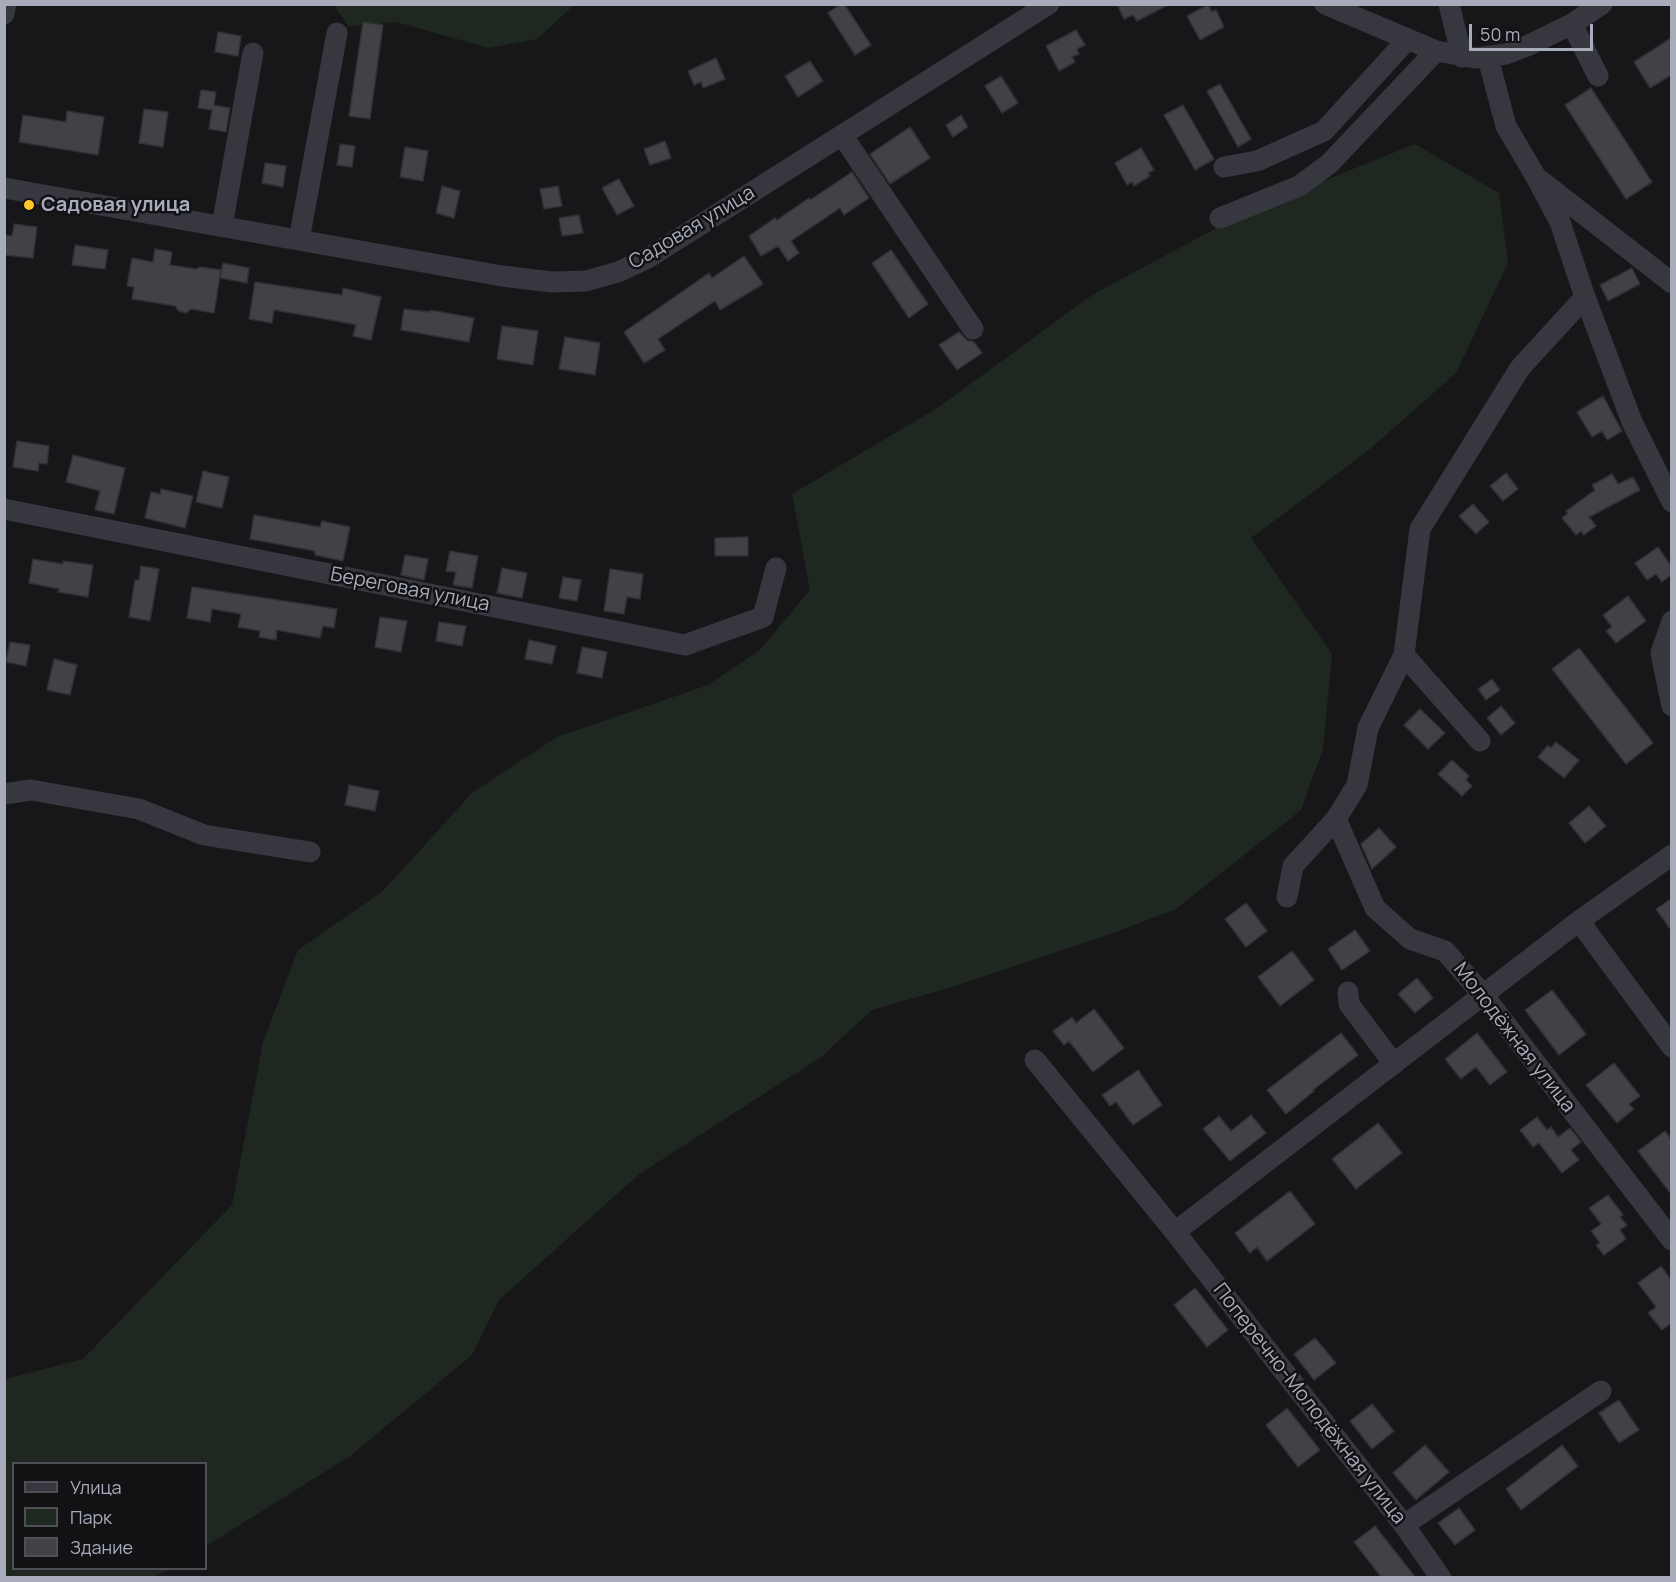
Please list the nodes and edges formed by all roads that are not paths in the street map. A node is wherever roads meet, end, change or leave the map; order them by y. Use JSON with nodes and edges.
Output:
{"nodes":[{"id":1,"x":6,"y":4,"type":"edge"},
{"id":2,"x":1049,"y":4,"type":"edge"},
{"id":3,"x":1325,"y":4,"type":"edge"},
{"id":4,"x":1449,"y":4,"type":"edge"},
{"id":5,"x":1602,"y":4,"type":"edge"},
{"id":6,"x":4,"y":14,"type":"edge"},
{"id":7,"x":1572,"y":24,"type":"junction"},
{"id":8,"x":337,"y":33,"type":"dead end"},
{"id":9,"x":1407,"y":40,"type":"junction"},
{"id":10,"x":1436,"y":51,"type":"junction"},
{"id":11,"x":253,"y":53,"type":"dead end"},
{"id":12,"x":1462,"y":57,"type":"junction"},
{"id":13,"x":1488,"y":58,"type":"junction"},
{"id":14,"x":1598,"y":76,"type":"dead end"},
{"id":15,"x":842,"y":135,"type":"junction"},
{"id":16,"x":1224,"y":167,"type":"dead end"},
{"id":17,"x":1536,"y":177,"type":"junction"},
{"id":18,"x":4,"y":188,"type":"edge"},
{"id":19,"x":1220,"y":218,"type":"dead end"},
{"id":20,"x":222,"y":226,"type":"junction"},
{"id":21,"x":299,"y":240,"type":"junction"},
{"id":22,"x":1671,"y":283,"type":"edge"},
{"id":23,"x":1585,"y":297,"type":"junction"},
{"id":24,"x":973,"y":329,"type":"dead end"},
{"id":25,"x":1671,"y":502,"type":"edge"},
{"id":26,"x":4,"y":509,"type":"edge"},
{"id":27,"x":776,"y":568,"type":"dead end"},
{"id":28,"x":1671,"y":621,"type":"edge"},
{"id":29,"x":1404,"y":655,"type":"junction"},
{"id":30,"x":1671,"y":705,"type":"edge"},
{"id":31,"x":1480,"y":741,"type":"dead end"},
{"id":32,"x":4,"y":794,"type":"edge"},
{"id":33,"x":1336,"y":819,"type":"junction"},
{"id":34,"x":310,"y":852,"type":"dead end"},
{"id":35,"x":1671,"y":855,"type":"edge"},
{"id":36,"x":1287,"y":897,"type":"dead end"},
{"id":37,"x":1579,"y":921,"type":"junction"},
{"id":38,"x":1348,"y":992,"type":"dead end"},
{"id":39,"x":1484,"y":996,"type":"junction"},
{"id":40,"x":1671,"y":1047,"type":"edge"},
{"id":41,"x":1035,"y":1060,"type":"dead end"},
{"id":42,"x":1394,"y":1064,"type":"junction"},
{"id":43,"x":1175,"y":1232,"type":"junction"},
{"id":44,"x":1671,"y":1240,"type":"edge"},
{"id":45,"x":1601,"y":1391,"type":"dead end"},
{"id":46,"x":1404,"y":1525,"type":"junction"},
{"id":47,"x":1441,"y":1578,"type":"edge"}],
"edges":[{"from":1,"to":6,"type":"street"},
{"from":2,"to":15,"type":"street","name":"Садовая улица"},
{"from":3,"to":9,"type":"street"},
{"from":4,"to":12,"type":"street"},
{"from":5,"to":7,"type":"street"},
{"from":7,"to":13,"type":"street"},
{"from":7,"to":14,"type":"street"},
{"from":8,"to":21,"type":"street"},
{"from":9,"to":10,"type":"street"},
{"from":9,"to":16,"type":"street"},
{"from":10,"to":12,"type":"street"},
{"from":10,"to":19,"type":"street"},
{"from":11,"to":20,"type":"street"},
{"from":12,"to":13,"type":"street"},
{"from":13,"to":17,"type":"street"},
{"from":15,"to":21,"type":"street","name":"Садовая улица"},
{"from":15,"to":24,"type":"street"},
{"from":17,"to":22,"type":"street"},
{"from":17,"to":23,"type":"street"},
{"from":18,"to":20,"type":"street","name":"Садовая улица"},
{"from":20,"to":21,"type":"street","name":"Садовая улица"},
{"from":23,"to":25,"type":"street"},
{"from":23,"to":29,"type":"street"},
{"from":26,"to":27,"type":"street","name":"Береговая улица"},
{"from":28,"to":30,"type":"street"},
{"from":29,"to":31,"type":"street"},
{"from":29,"to":33,"type":"street"},
{"from":32,"to":34,"type":"street"},
{"from":33,"to":36,"type":"street"},
{"from":33,"to":39,"type":"street","name":"Молодёжная улица"},
{"from":35,"to":37,"type":"street"},
{"from":37,"to":39,"type":"street"},
{"from":37,"to":40,"type":"street"},
{"from":38,"to":42,"type":"street"},
{"from":39,"to":42,"type":"street"},
{"from":39,"to":44,"type":"street","name":"Молодёжная улица"},
{"from":41,"to":43,"type":"street","name":"Поперечно-Молодёжная улица"},
{"from":42,"to":43,"type":"street"},
{"from":43,"to":46,"type":"street","name":"Поперечно-Молодёжная улица"},
{"from":45,"to":46,"type":"street"},
{"from":46,"to":47,"type":"street","name":"Поперечно-Молодёжная улица"}]}
